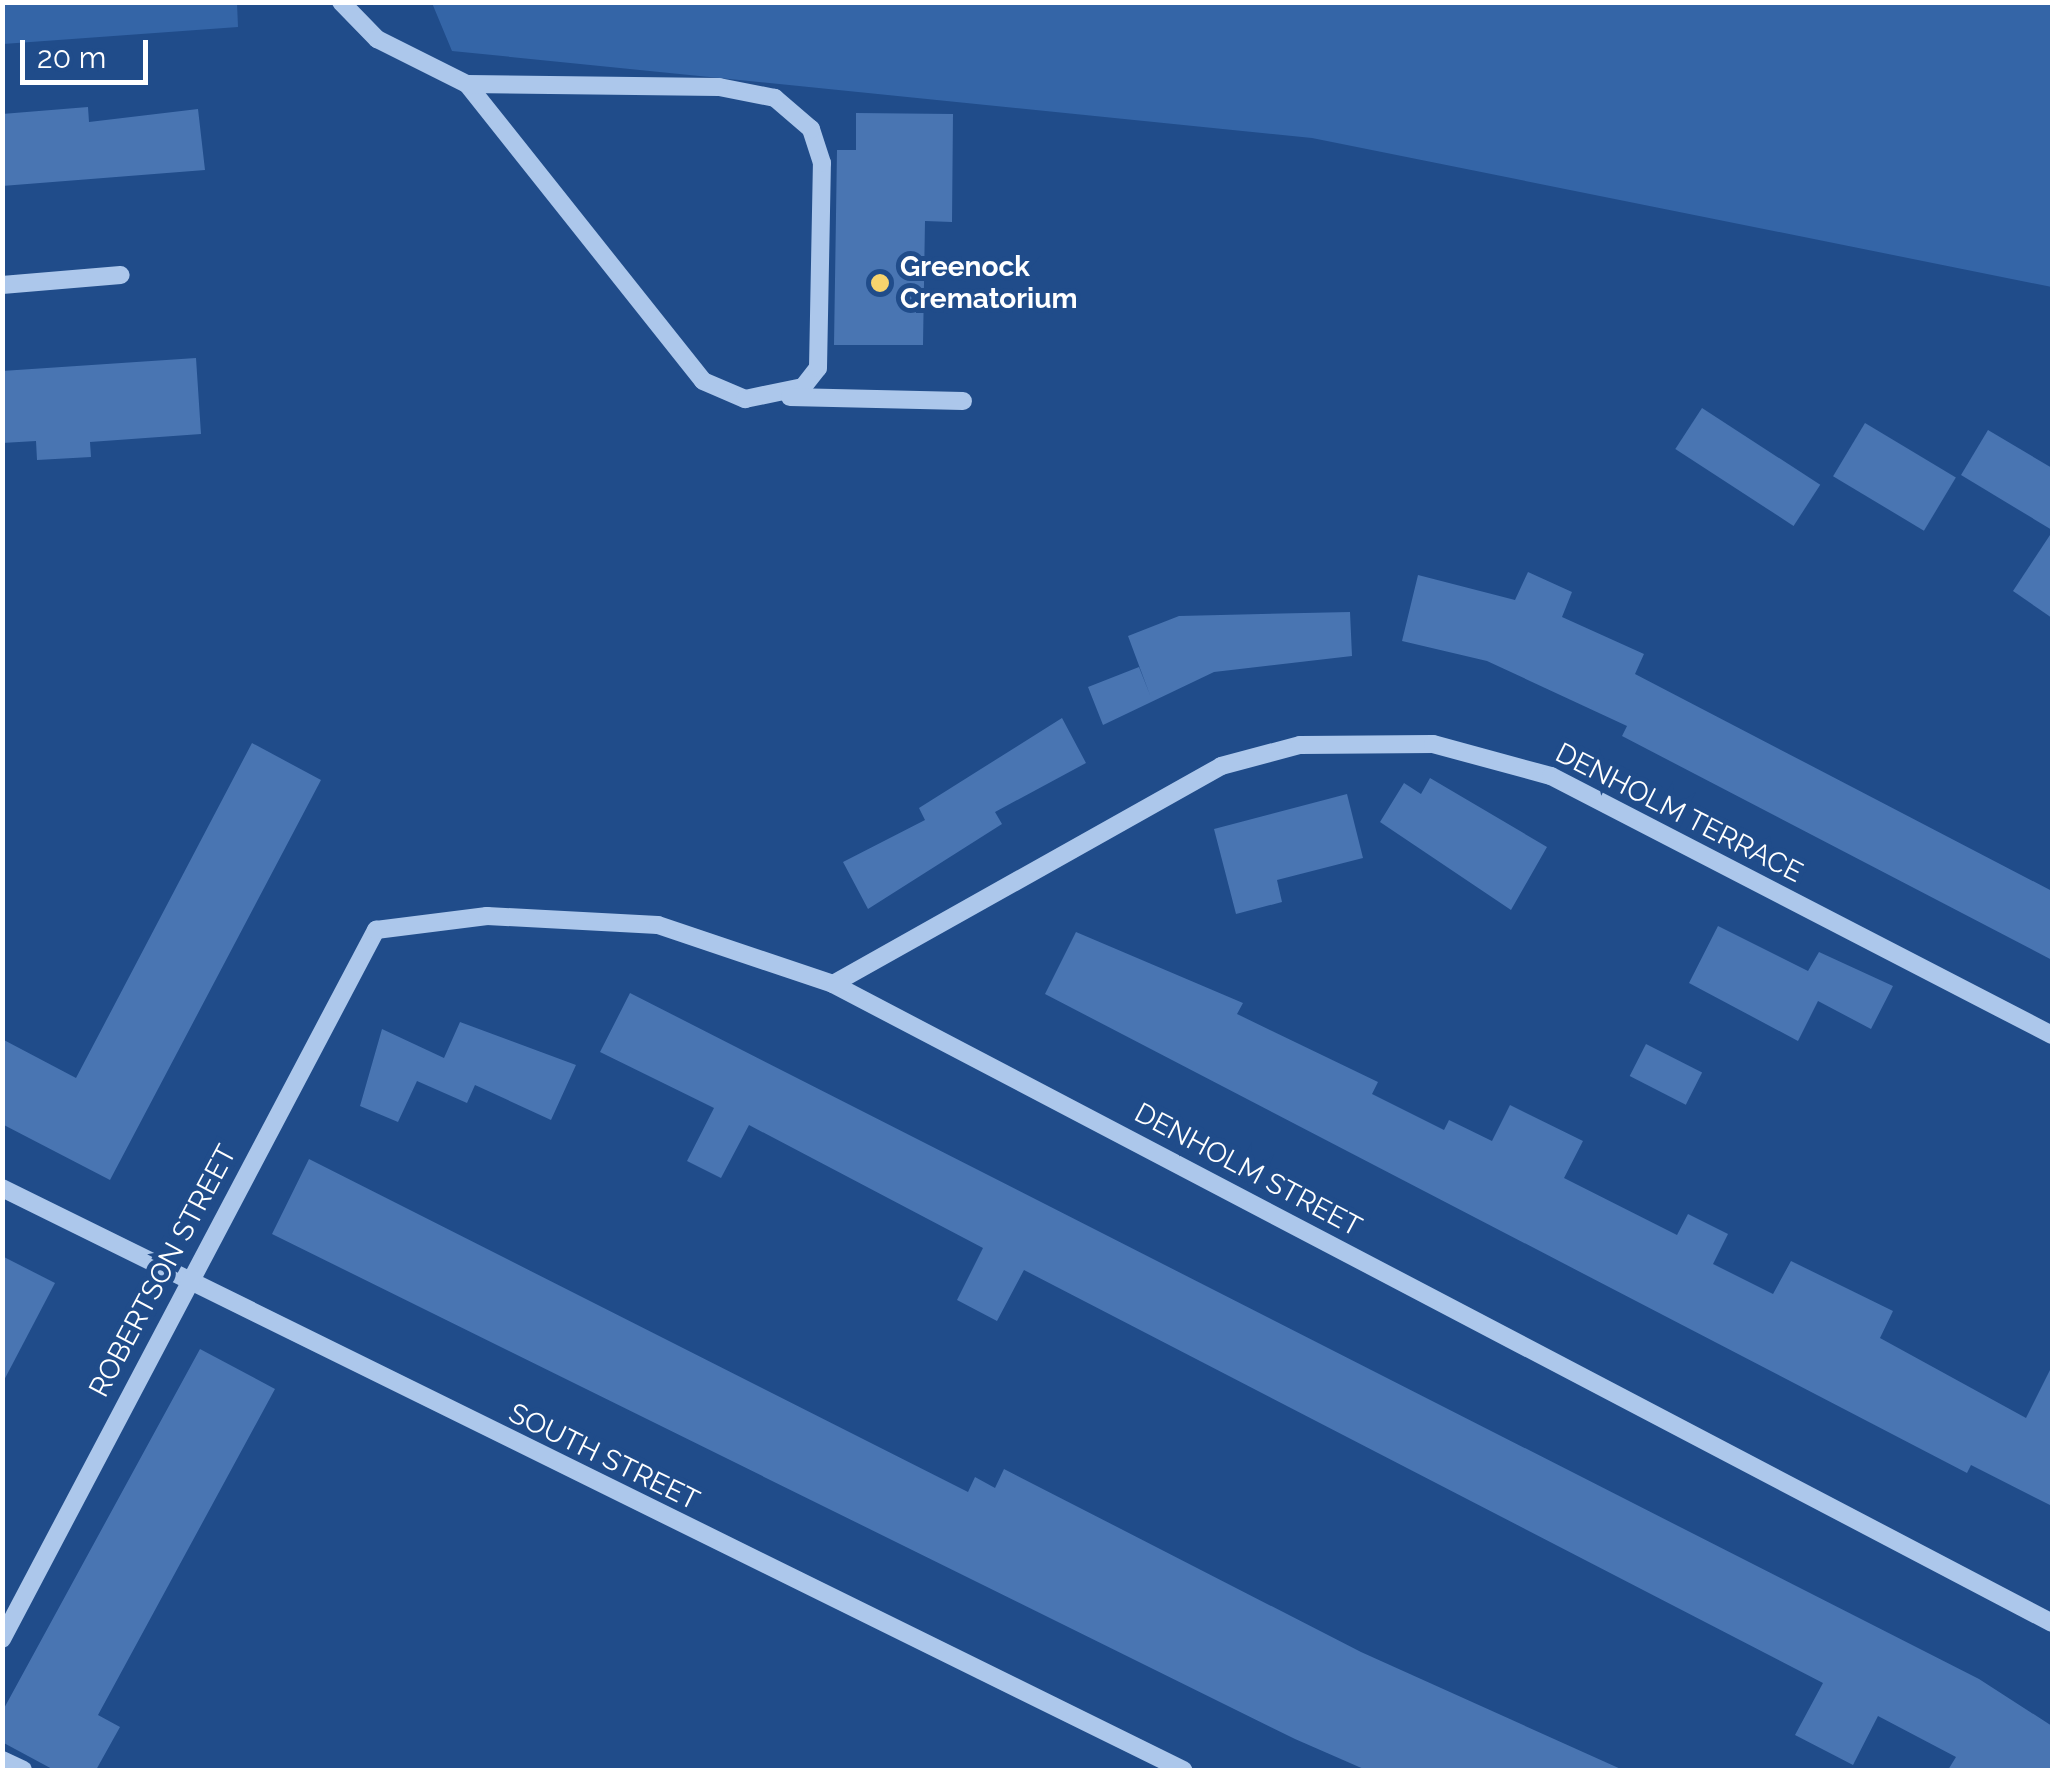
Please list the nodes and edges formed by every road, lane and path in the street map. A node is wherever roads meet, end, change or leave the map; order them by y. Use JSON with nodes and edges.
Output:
{"nodes":[{"id":1,"x":341,"y":2,"type":"edge"},
{"id":2,"x":467,"y":84,"type":"junction"},
{"id":3,"x":121,"y":275,"type":"dead end"},
{"id":4,"x":2,"y":285,"type":"edge"},
{"id":5,"x":784,"y":396,"type":"junction"},
{"id":6,"x":963,"y":401,"type":"dead end"},
{"id":7,"x":376,"y":930,"type":"joint"},
{"id":8,"x":833,"y":984,"type":"junction"},
{"id":9,"x":2052,"y":1035,"type":"edge"},
{"id":10,"x":2,"y":1188,"type":"edge"},
{"id":11,"x":186,"y":1284,"type":"junction"},
{"id":12,"x":2052,"y":1623,"type":"edge"},
{"id":13,"x":2,"y":1640,"type":"edge"},
{"id":14,"x":2,"y":1760,"type":"edge"},
{"id":15,"x":24,"y":1770,"type":"edge"},
{"id":16,"x":1184,"y":1770,"type":"edge"}],
"edges":[{"from":1,"to":2,"type":"street"},
{"from":2,"to":5,"type":"street"},
{"from":2,"to":5,"type":"street"},
{"from":3,"to":4,"type":"street"},
{"from":5,"to":6,"type":"street"},
{"from":7,"to":8,"type":"street","name":"DENHOLM STREET"},
{"from":7,"to":11,"type":"street","name":"ROBERTSON STREET"},
{"from":8,"to":9,"type":"street","name":"DENHOLM TERRACE"},
{"from":8,"to":12,"type":"street","name":"DENHOLM STREET"},
{"from":10,"to":11,"type":"street","name":"SOUTH STREET"},
{"from":11,"to":13,"type":"street","name":"ROBERTSON STREET"},
{"from":11,"to":16,"type":"street","name":"SOUTH STREET"},
{"from":14,"to":15,"type":"street"}]}
